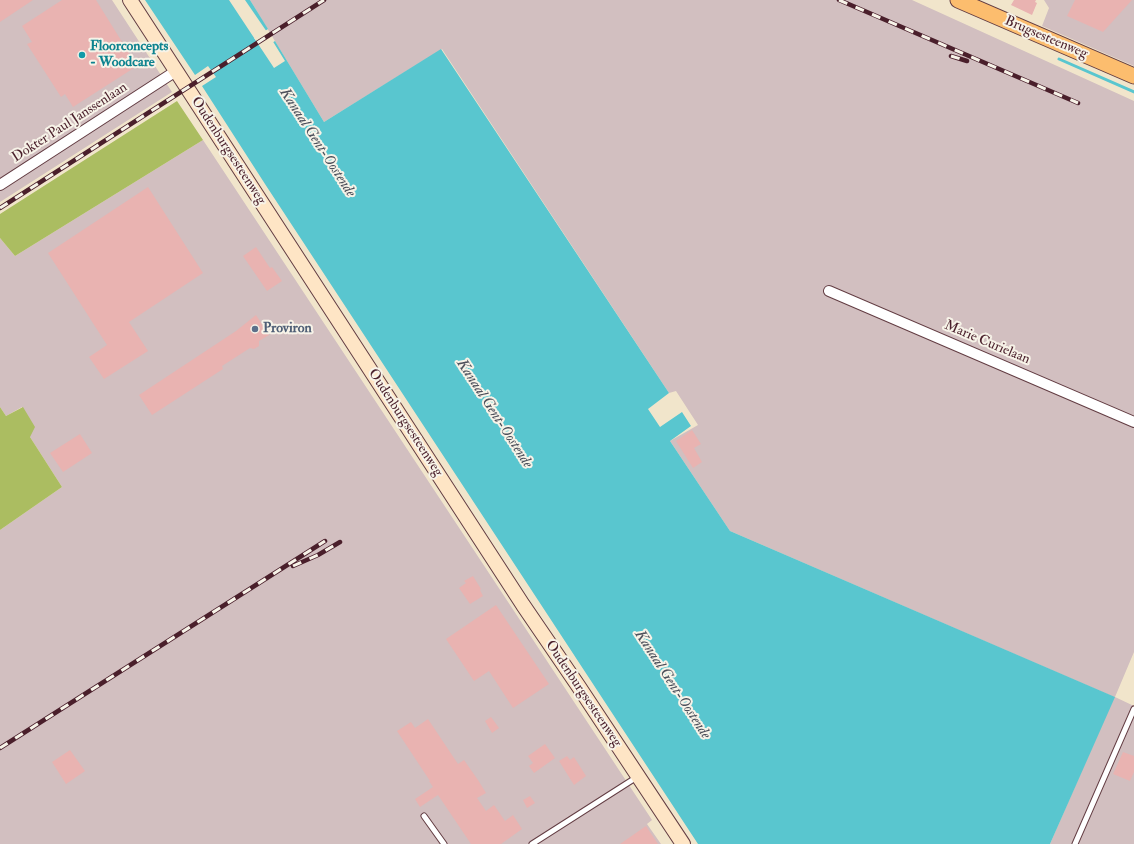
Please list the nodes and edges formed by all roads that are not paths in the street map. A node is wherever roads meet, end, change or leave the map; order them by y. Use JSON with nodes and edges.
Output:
{"nodes":[{"id":1,"x":130,"y":0,"type":"edge"},
{"id":2,"x":958,"y":0,"type":"edge"},
{"id":3,"x":176,"y":71,"type":"junction"},
{"id":4,"x":1134,"y":76,"type":"edge"},
{"id":5,"x":0,"y":185,"type":"edge"},
{"id":6,"x":829,"y":291,"type":"dead end"},
{"id":7,"x":1134,"y":422,"type":"edge"},
{"id":8,"x":1134,"y":709,"type":"edge"},
{"id":9,"x":638,"y":776,"type":"junction"},
{"id":10,"x":424,"y":816,"type":"dead end"},
{"id":11,"x":444,"y":844,"type":"edge"},
{"id":12,"x":532,"y":844,"type":"edge"},
{"id":13,"x":682,"y":844,"type":"edge"},
{"id":14,"x":1075,"y":844,"type":"edge"}],
"edges":[{"from":1,"to":3,"type":"street","name":"Oudenburgsesteenweg"},
{"from":2,"to":4,"type":"main road","name":"Brugsesteenweg"},
{"from":3,"to":5,"type":"street","name":"Dokter Paul Janssenlaan"},
{"from":3,"to":9,"type":"street","name":"Oudenburgsesteenweg"},
{"from":6,"to":7,"type":"street","name":"Marie Curielaan"},
{"from":8,"to":14,"type":"lane"},
{"from":9,"to":12,"type":"lane"},
{"from":9,"to":13,"type":"street","name":"Oudenburgsesteenweg"},
{"from":10,"to":11,"type":"lane"}]}
